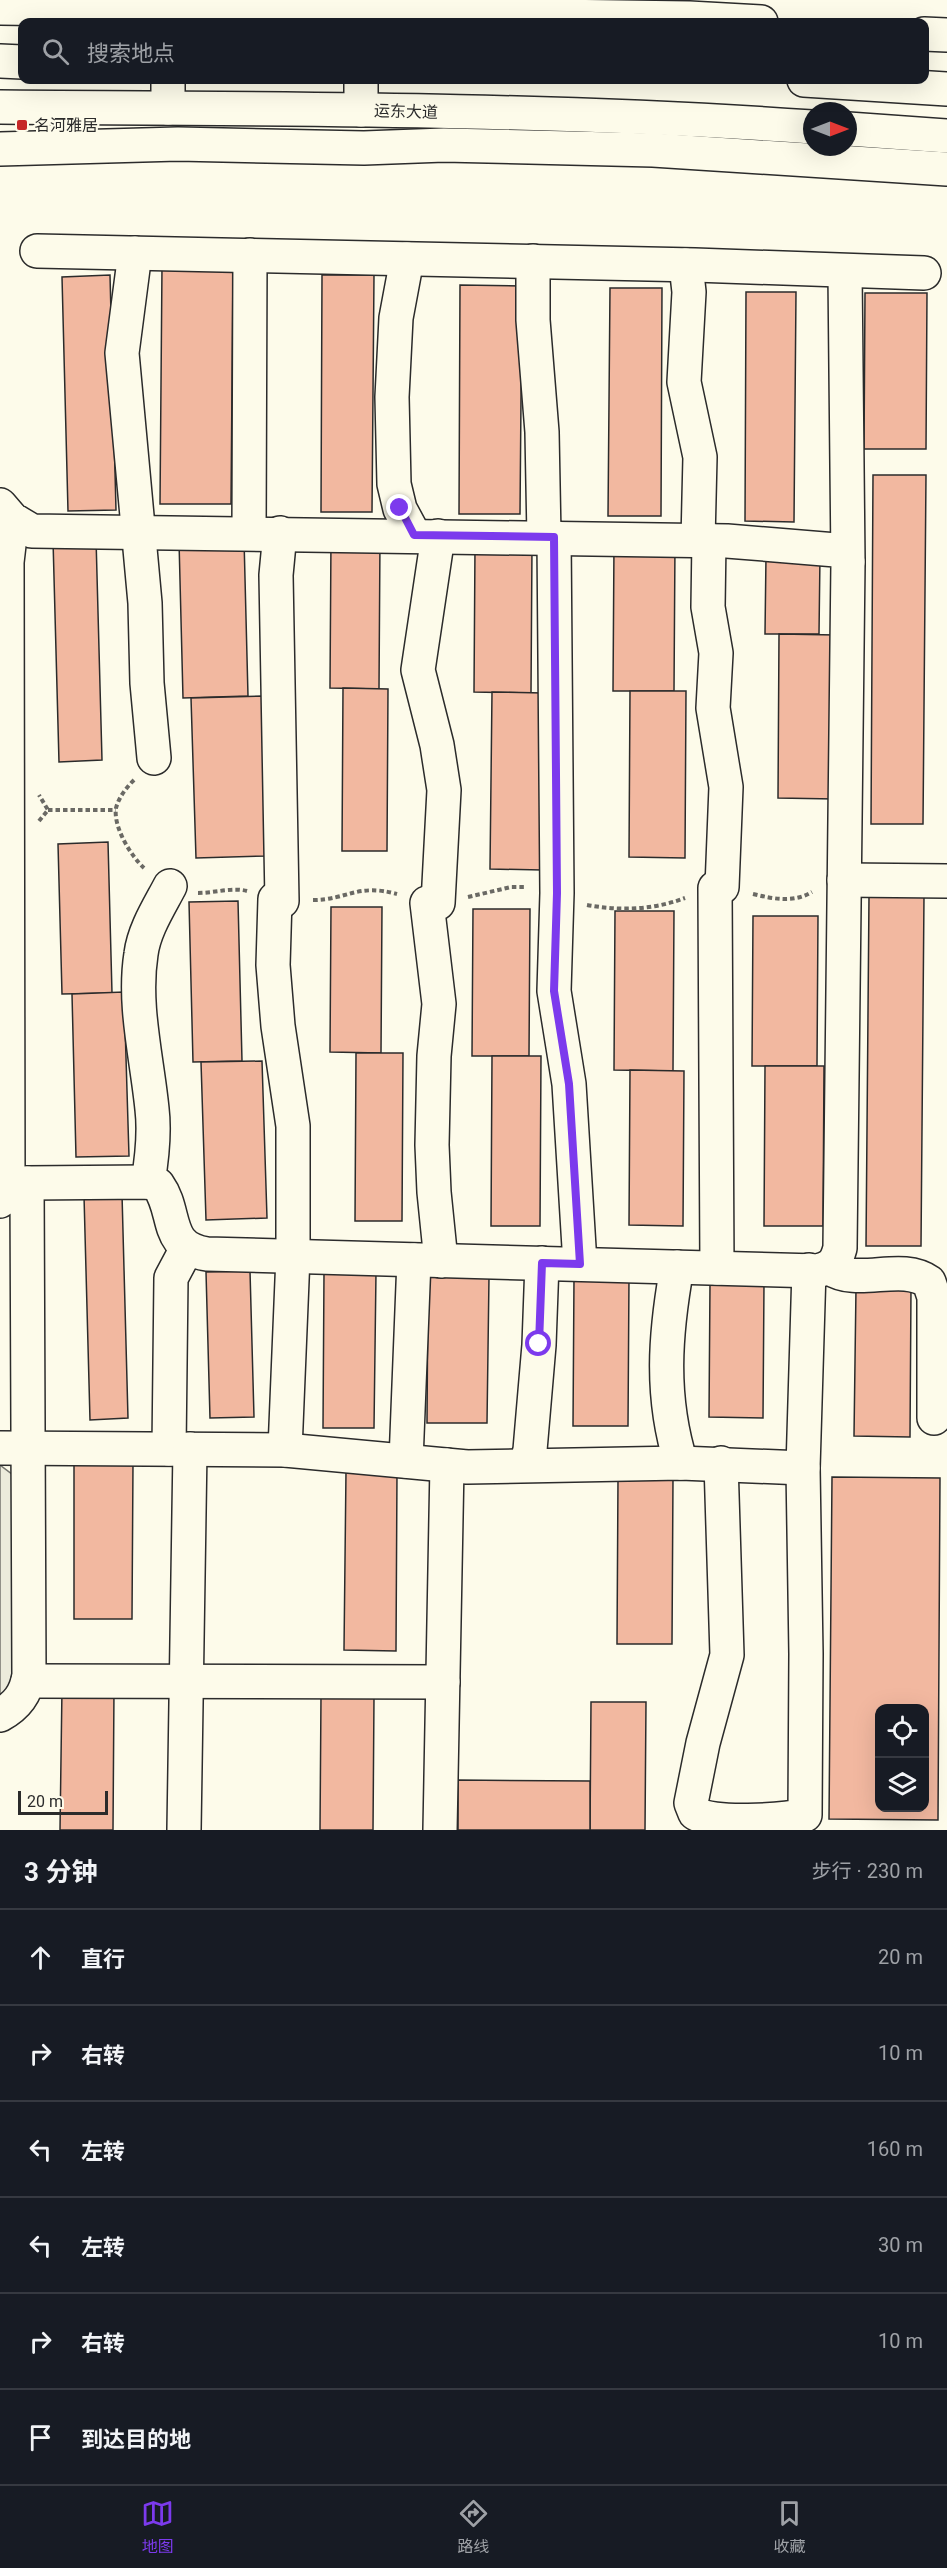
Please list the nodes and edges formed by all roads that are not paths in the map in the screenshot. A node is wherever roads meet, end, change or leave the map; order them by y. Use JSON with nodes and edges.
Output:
{"nodes":[{"id":1,"x":103,"y":5,"type":"edge"},
{"id":2,"x":0,"y":8,"type":"edge"},
{"id":3,"x":174,"y":11,"type":"edge"},
{"id":4,"x":358,"y":12,"type":"edge"},
{"id":5,"x":689,"y":18,"type":"edge"},
{"id":6,"x":929,"y":34,"type":"edge"},
{"id":7,"x":947,"y":35,"type":"edge"},
{"id":8,"x":0,"y":62,"type":"edge"},
{"id":9,"x":18,"y":62,"type":"edge"},
{"id":10,"x":868,"y":84,"type":"edge"},
{"id":11,"x":947,"y":89,"type":"edge"},
{"id":12,"x":168,"y":94,"type":"edge"},
{"id":13,"x":361,"y":95,"type":"edge"},
{"id":14,"x":0,"y":107,"type":"edge"},
{"id":15,"x":803,"y":126,"type":"edge"},
{"id":16,"x":857,"y":130,"type":"edge"},
{"id":17,"x":947,"y":136,"type":"edge"},
{"id":18,"x":0,"y":149,"type":"edge"},
{"id":19,"x":947,"y":169,"type":"edge"},
{"id":20,"x":37,"y":251,"type":"dead end"},
{"id":21,"x":135,"y":253,"type":"junction"},
{"id":22,"x":250,"y":255,"type":"junction"},
{"id":23,"x":407,"y":259,"type":"junction"},
{"id":24,"x":533,"y":261,"type":"junction"},
{"id":25,"x":686,"y":265,"type":"junction"},
{"id":26,"x":844,"y":272,"type":"junction"},
{"id":27,"x":924,"y":273,"type":"dead end"},
{"id":28,"x":6,"y":512,"type":"edge"},
{"id":29,"x":138,"y":532,"type":"junction"},
{"id":30,"x":264,"y":533,"type":"junction"},
{"id":31,"x":426,"y":535,"type":"junction"},
{"id":32,"x":549,"y":537,"type":"junction"},
{"id":33,"x":703,"y":540,"type":"junction"},
{"id":34,"x":848,"y":562,"type":"junction"},
{"id":35,"x":4,"y":706,"type":"edge"},
{"id":36,"x":154,"y":758,"type":"dead end"},
{"id":37,"x":4,"y":834,"type":"edge"},
{"id":38,"x":947,"y":860,"type":"edge"},
{"id":39,"x":844,"y":869,"type":"junction"},
{"id":40,"x":947,"y":881,"type":"edge"},
{"id":41,"x":170,"y":886,"type":"dead end"},
{"id":42,"x":148,"y":1182,"type":"junction"},
{"id":43,"x":11,"y":1194,"type":"edge"},
{"id":44,"x":187,"y":1248,"type":"junction"},
{"id":45,"x":293,"y":1256,"type":"junction"},
{"id":46,"x":427,"y":1260,"type":"junction"},
{"id":47,"x":542,"y":1263,"type":"junction"},
{"id":48,"x":580,"y":1264,"type":"junction"},
{"id":49,"x":677,"y":1267,"type":"junction"},
{"id":50,"x":717,"y":1268,"type":"junction"},
{"id":51,"x":819,"y":1269,"type":"junction"},
{"id":52,"x":934,"y":1418,"type":"dead end"},
{"id":53,"x":13,"y":1448,"type":"edge"},
{"id":54,"x":179,"y":1449,"type":"junction"},
{"id":55,"x":285,"y":1450,"type":"junction"},
{"id":56,"x":406,"y":1461,"type":"junction"},
{"id":57,"x":681,"y":1462,"type":"junction"},
{"id":58,"x":721,"y":1463,"type":"junction"},
{"id":59,"x":447,"y":1465,"type":"junction"},
{"id":60,"x":526,"y":1466,"type":"junction"},
{"id":61,"x":803,"y":1468,"type":"junction"},
{"id":62,"x":185,"y":1680,"type":"junction"},
{"id":63,"x":28,"y":1681,"type":"junction"},
{"id":64,"x":443,"y":1682,"type":"junction"},
{"id":65,"x":0,"y":1715,"type":"edge"},
{"id":66,"x":184,"y":1830,"type":"edge"},
{"id":67,"x":440,"y":1830,"type":"edge"}],
"edges":[{"from":1,"to":2,"type":"main road"},
{"from":1,"to":3,"type":"main road"},
{"from":3,"to":4,"type":"main road"},
{"from":4,"to":5,"type":"main road"},
{"from":6,"to":7,"type":"main road"},
{"from":8,"to":9,"type":"main road"},
{"from":10,"to":11,"type":"main road"},
{"from":12,"to":13,"type":"main road","name":"运东大道"},
{"from":12,"to":14,"type":"main road","name":"运东大道"},
{"from":13,"to":15,"type":"main road","name":"运东大道"},
{"from":16,"to":17,"type":"main road"},
{"from":18,"to":19,"type":"main road"},
{"from":20,"to":21,"type":"main road"},
{"from":21,"to":22,"type":"main road"},
{"from":21,"to":29,"type":"main road"},
{"from":22,"to":23,"type":"main road"},
{"from":22,"to":30,"type":"main road"},
{"from":23,"to":24,"type":"main road"},
{"from":23,"to":31,"type":"main road"},
{"from":24,"to":25,"type":"main road"},
{"from":24,"to":32,"type":"main road"},
{"from":25,"to":26,"type":"main road"},
{"from":25,"to":33,"type":"main road"},
{"from":26,"to":27,"type":"main road"},
{"from":26,"to":34,"type":"main road"},
{"from":28,"to":29,"type":"main road"},
{"from":28,"to":35,"type":"main road"},
{"from":29,"to":30,"type":"main road"},
{"from":29,"to":36,"type":"main road"},
{"from":30,"to":31,"type":"main road"},
{"from":30,"to":45,"type":"main road"},
{"from":31,"to":32,"type":"main road"},
{"from":31,"to":46,"type":"main road"},
{"from":32,"to":33,"type":"main road"},
{"from":32,"to":48,"type":"main road"},
{"from":33,"to":34,"type":"main road"},
{"from":33,"to":50,"type":"main road"},
{"from":34,"to":39,"type":"main road"},
{"from":35,"to":37,"type":"main road"},
{"from":37,"to":43,"type":"main road"},
{"from":38,"to":39,"type":"main road"},
{"from":39,"to":40,"type":"main road"},
{"from":39,"to":51,"type":"main road"},
{"from":41,"to":42,"type":"main road"},
{"from":42,"to":43,"type":"main road"},
{"from":42,"to":44,"type":"main road"},
{"from":43,"to":53,"type":"main road"},
{"from":44,"to":45,"type":"main road"},
{"from":44,"to":54,"type":"main road"},
{"from":45,"to":46,"type":"main road"},
{"from":45,"to":55,"type":"main road"},
{"from":46,"to":47,"type":"main road"},
{"from":46,"to":56,"type":"main road"},
{"from":47,"to":48,"type":"main road"},
{"from":47,"to":60,"type":"main road"},
{"from":48,"to":49,"type":"main road"},
{"from":49,"to":50,"type":"main road"},
{"from":49,"to":57,"type":"main road"},
{"from":50,"to":51,"type":"main road"},
{"from":51,"to":52,"type":"main road"},
{"from":51,"to":61,"type":"main road"},
{"from":53,"to":54,"type":"main road"},
{"from":53,"to":63,"type":"main road"},
{"from":54,"to":55,"type":"main road"},
{"from":54,"to":62,"type":"main road"},
{"from":55,"to":56,"type":"main road"},
{"from":56,"to":59,"type":"main road"},
{"from":57,"to":58,"type":"main road"},
{"from":57,"to":60,"type":"main road"},
{"from":58,"to":61,"type":"main road"},
{"from":58,"to":61,"type":"main road"},
{"from":59,"to":60,"type":"main road"},
{"from":59,"to":64,"type":"main road"},
{"from":62,"to":63,"type":"main road"},
{"from":62,"to":64,"type":"main road"},
{"from":62,"to":66,"type":"main road"},
{"from":63,"to":65,"type":"main road"},
{"from":64,"to":67,"type":"main road"}]}
